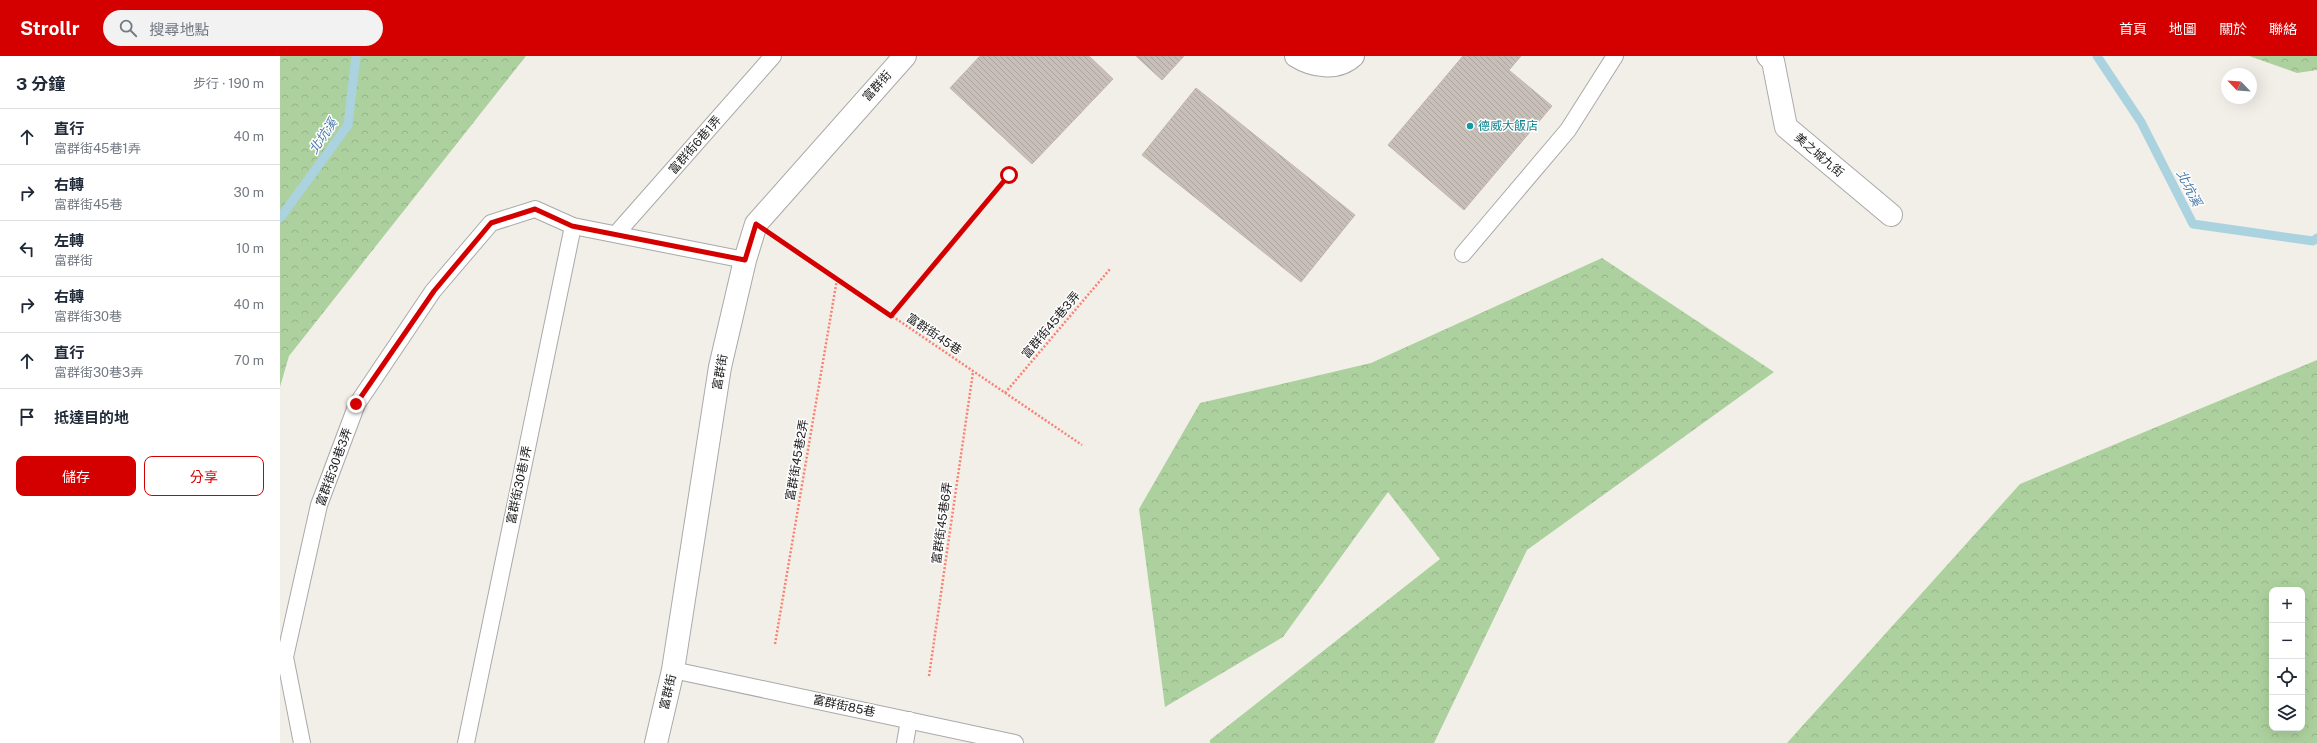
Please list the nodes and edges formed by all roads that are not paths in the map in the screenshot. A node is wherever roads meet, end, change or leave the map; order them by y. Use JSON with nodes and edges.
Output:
{"nodes":[{"id":1,"x":773,"y":56,"type":"edge"},
{"id":2,"x":905,"y":56,"type":"edge"},
{"id":3,"x":1296,"y":56,"type":"edge"},
{"id":4,"x":1352,"y":56,"type":"edge"},
{"id":5,"x":1615,"y":56,"type":"edge"},
{"id":6,"x":1768,"y":56,"type":"edge"},
{"id":7,"x":1891,"y":215,"type":"dead end"},
{"id":8,"x":572,"y":226,"type":"junction"},
{"id":9,"x":616,"y":234,"type":"junction"},
{"id":10,"x":1463,"y":254,"type":"dead end"},
{"id":11,"x":745,"y":260,"type":"junction"},
{"id":12,"x":673,"y":670,"type":"junction"},
{"id":13,"x":909,"y":720,"type":"junction"},
{"id":14,"x":1014,"y":742,"type":"edge"},
{"id":15,"x":302,"y":743,"type":"edge"},
{"id":16,"x":466,"y":743,"type":"edge"},
{"id":17,"x":656,"y":743,"type":"edge"},
{"id":18,"x":905,"y":743,"type":"edge"}],
"edges":[{"from":1,"to":9,"type":"lane","name":"富群街6巷1弄"},
{"from":2,"to":11,"type":"street","name":"富群街"},
{"from":3,"to":4,"type":"street"},
{"from":5,"to":10,"type":"lane"},
{"from":6,"to":7,"type":"street","name":"美之城九街"},
{"from":8,"to":9,"type":"lane","name":"富群街30巷3弄"},
{"from":8,"to":15,"type":"lane","name":"富群街30巷3弄"},
{"from":8,"to":16,"type":"lane","name":"富群街30巷1弄"},
{"from":9,"to":11,"type":"lane","name":"富群街30巷3弄"},
{"from":11,"to":12,"type":"street","name":"富群街"},
{"from":12,"to":13,"type":"lane","name":"富群街85巷"},
{"from":12,"to":17,"type":"street","name":"富群街"},
{"from":13,"to":14,"type":"lane","name":"富群街85巷"},
{"from":13,"to":18,"type":"lane"}]}
